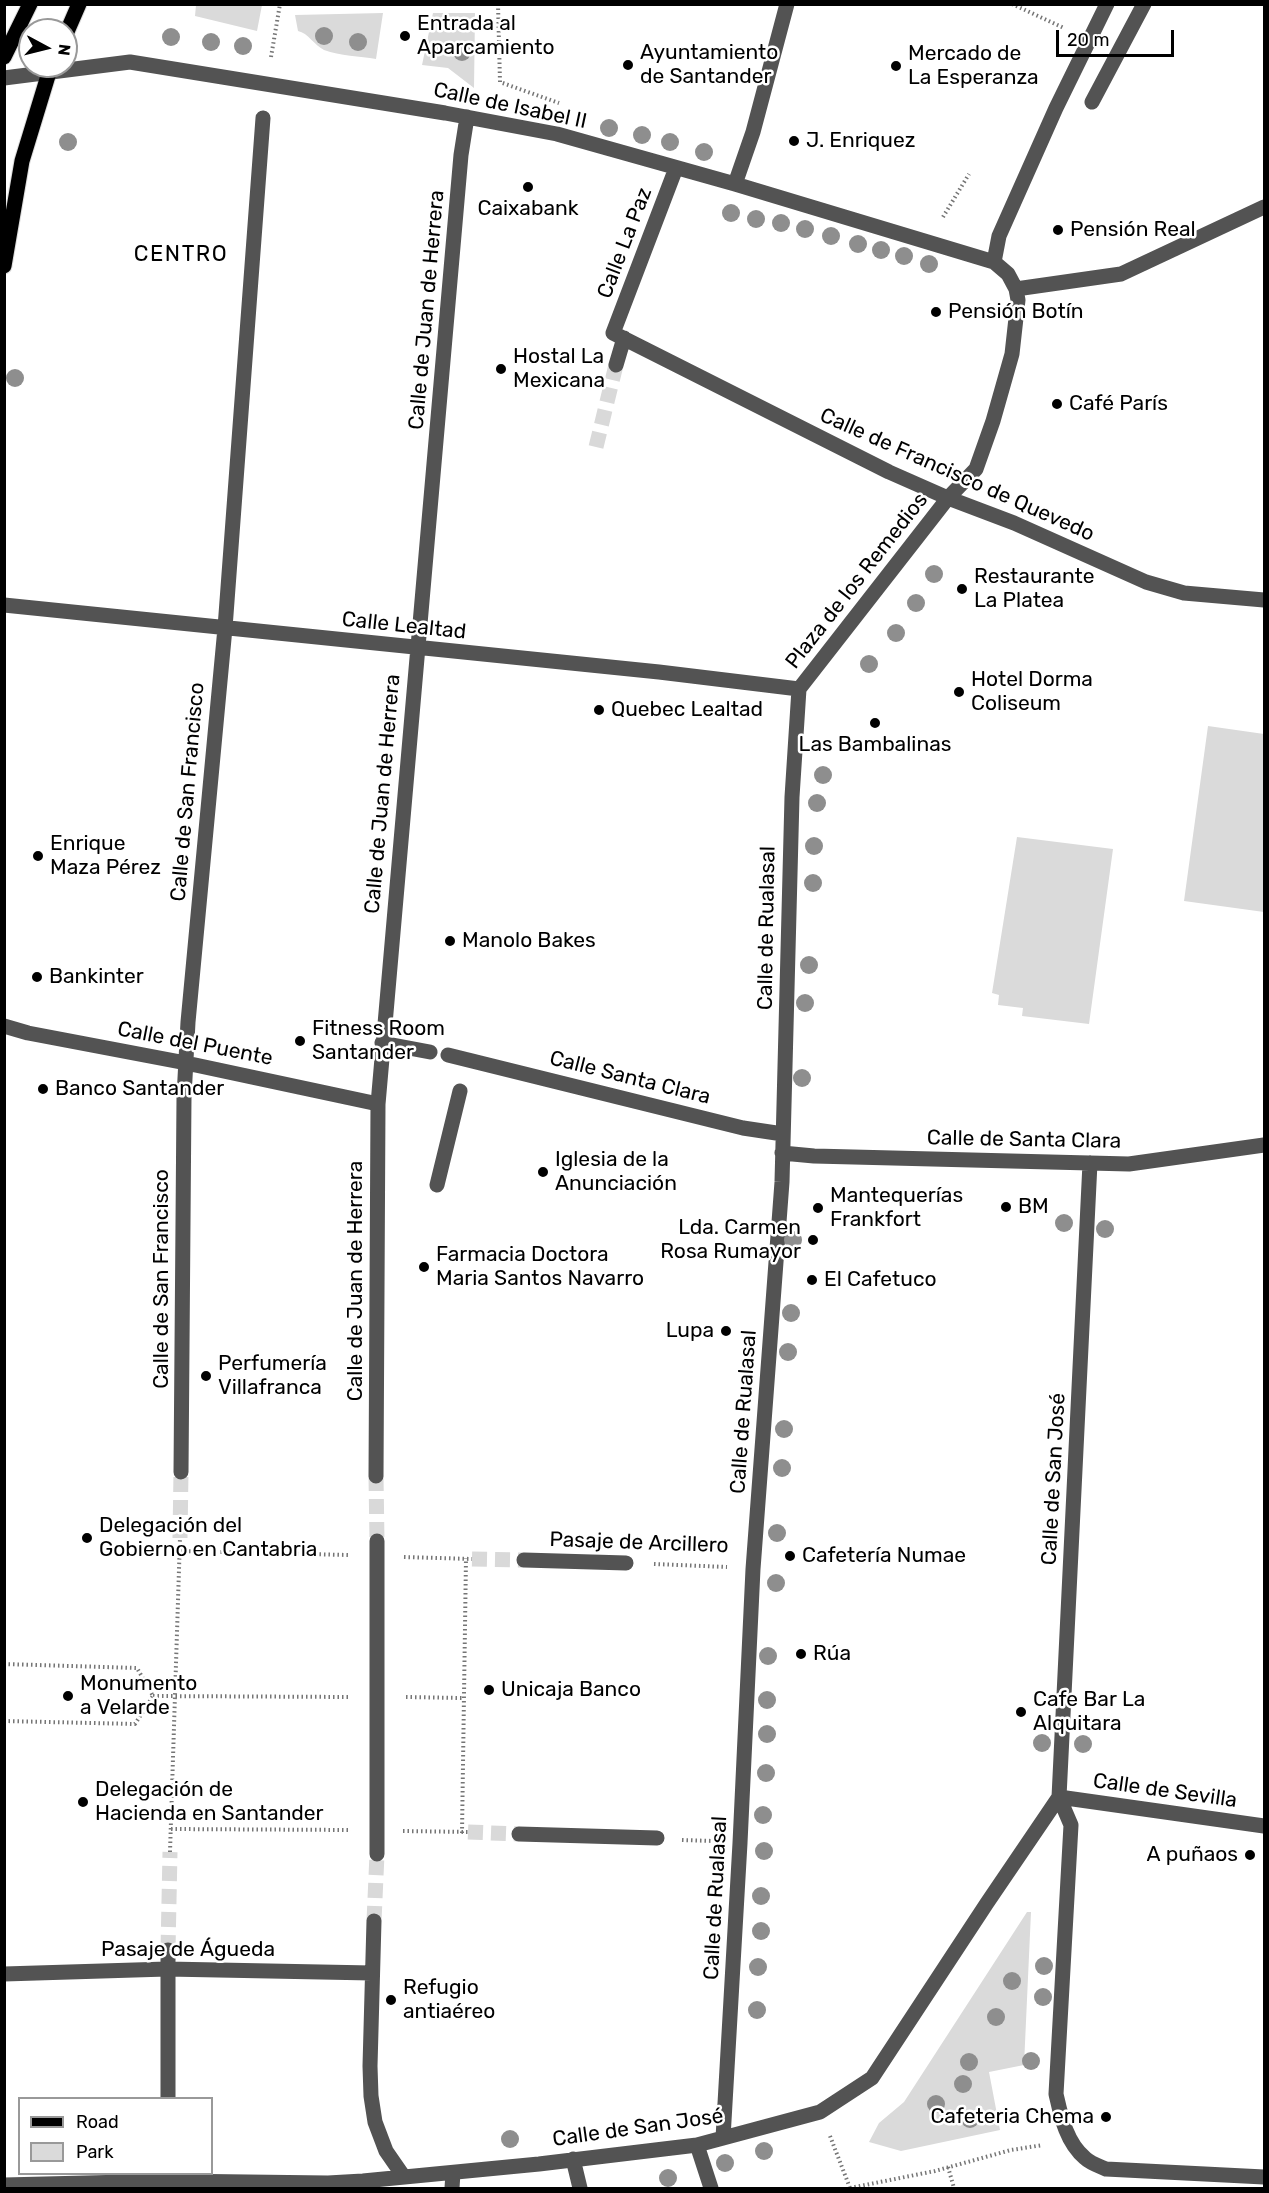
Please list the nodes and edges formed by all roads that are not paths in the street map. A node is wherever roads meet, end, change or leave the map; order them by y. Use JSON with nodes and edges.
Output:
{"nodes":[{"id":1,"x":30,"y":4,"type":"edge"},
{"id":2,"x":79,"y":4,"type":"edge"},
{"id":3,"x":787,"y":4,"type":"edge"},
{"id":4,"x":1107,"y":4,"type":"edge"},
{"id":5,"x":1144,"y":4,"type":"edge"},
{"id":6,"x":73,"y":18,"type":"edge"},
{"id":7,"x":4,"y":57,"type":"edge"},
{"id":8,"x":78,"y":67,"type":"edge"},
{"id":9,"x":47,"y":78,"type":"edge"},
{"id":10,"x":1092,"y":102,"type":"dead end"},
{"id":11,"x":467,"y":117,"type":"junction"},
{"id":12,"x":264,"y":118,"type":"dead end"},
{"id":13,"x":676,"y":168,"type":"junction"},
{"id":14,"x":735,"y":184,"type":"junction"},
{"id":15,"x":1264,"y":207,"type":"edge"},
{"id":16,"x":994,"y":262,"type":"junction"},
{"id":17,"x":4,"y":266,"type":"edge"},
{"id":18,"x":1016,"y":289,"type":"junction"},
{"id":19,"x":618,"y":335,"type":"junction"},
{"id":20,"x":616,"y":365,"type":"tunnel mouth"},
{"id":21,"x":948,"y":498,"type":"junction"},
{"id":22,"x":1264,"y":600,"type":"edge"},
{"id":23,"x":4,"y":605,"type":"edge"},
{"id":24,"x":225,"y":628,"type":"junction"},
{"id":25,"x":418,"y":649,"type":"junction"},
{"id":26,"x":799,"y":689,"type":"junction"},
{"id":27,"x":4,"y":1026,"type":"edge"},
{"id":28,"x":382,"y":1043,"type":"junction"},
{"id":29,"x":430,"y":1052,"type":"dead end"},
{"id":30,"x":448,"y":1054,"type":"dead end"},
{"id":31,"x":186,"y":1063,"type":"junction"},
{"id":32,"x":460,"y":1090,"type":"dead end"},
{"id":33,"x":378,"y":1104,"type":"junction"},
{"id":34,"x":783,"y":1134,"type":"junction"},
{"id":35,"x":1264,"y":1145,"type":"edge"},
{"id":36,"x":782,"y":1153,"type":"junction"},
{"id":37,"x":1090,"y":1163,"type":"junction"},
{"id":38,"x":437,"y":1185,"type":"dead end"},
{"id":39,"x":181,"y":1472,"type":"tunnel mouth"},
{"id":40,"x":376,"y":1476,"type":"tunnel mouth"},
{"id":41,"x":376,"y":1549,"type":"tunnel mouth"},
{"id":42,"x":524,"y":1560,"type":"tunnel mouth"},
{"id":43,"x":626,"y":1563,"type":"road end"},
{"id":44,"x":1059,"y":1797,"type":"junction"},
{"id":45,"x":1264,"y":1826,"type":"edge"},
{"id":46,"x":519,"y":1834,"type":"tunnel mouth"},
{"id":47,"x":657,"y":1838,"type":"road end"},
{"id":48,"x":376,"y":1854,"type":"tunnel mouth"},
{"id":49,"x":374,"y":1921,"type":"tunnel mouth"},
{"id":50,"x":168,"y":1950,"type":"tunnel mouth"},
{"id":51,"x":167,"y":1969,"type":"junction"},
{"id":52,"x":372,"y":1973,"type":"junction"},
{"id":53,"x":4,"y":1974,"type":"edge"},
{"id":54,"x":168,"y":2097,"type":"edge"},
{"id":55,"x":723,"y":2138,"type":"junction"},
{"id":56,"x":697,"y":2145,"type":"junction"},
{"id":57,"x":573,"y":2159,"type":"junction"},
{"id":58,"x":453,"y":2173,"type":"junction"},
{"id":59,"x":1264,"y":2176,"type":"edge"},
{"id":60,"x":404,"y":2177,"type":"junction"},
{"id":61,"x":168,"y":2181,"type":"edge"},
{"id":62,"x":4,"y":2185,"type":"edge"},
{"id":63,"x":452,"y":2188,"type":"edge"},
{"id":64,"x":580,"y":2188,"type":"edge"},
{"id":65,"x":711,"y":2188,"type":"edge"}],
"edges":[{"from":1,"to":7,"type":"main road"},
{"from":2,"to":6,"type":"main road"},
{"from":3,"to":14,"type":"street"},
{"from":4,"to":16,"type":"street"},
{"from":5,"to":10,"type":"street"},
{"from":8,"to":11,"type":"street","name":"Calle de Isabel II"},
{"from":9,"to":17,"type":"main road"},
{"from":11,"to":13,"type":"street","name":"Calle de Isabel II"},
{"from":11,"to":25,"type":"street","name":"Calle de Juan de Herrera"},
{"from":12,"to":24,"type":"street","name":"Calle de San Francisco"},
{"from":13,"to":14,"type":"street","name":"Calle de Isabel II"},
{"from":13,"to":19,"type":"street","name":"Calle La Paz"},
{"from":14,"to":16,"type":"street","name":"Calle de Isabel II"},
{"from":15,"to":18,"type":"street"},
{"from":16,"to":18,"type":"street"},
{"from":18,"to":21,"type":"street","name":"Plaza de los Remedios"},
{"from":19,"to":20,"type":"street","name":"Calle La Paz"},
{"from":19,"to":21,"type":"street","name":"Calle de Francisco de Quevedo"},
{"from":21,"to":22,"type":"street","name":"Calle de Francisco de Quevedo"},
{"from":21,"to":26,"type":"street","name":"Plaza de los Remedios"},
{"from":23,"to":24,"type":"street","name":"Calle Lealtad"},
{"from":24,"to":25,"type":"street","name":"Calle Lealtad"},
{"from":24,"to":31,"type":"street","name":"Calle de San Francisco"},
{"from":25,"to":26,"type":"street","name":"Calle Lealtad"},
{"from":25,"to":28,"type":"street","name":"Calle de Juan de Herrera"},
{"from":26,"to":34,"type":"street","name":"Calle de Rualasal"},
{"from":27,"to":31,"type":"street","name":"Calle del Puente"},
{"from":28,"to":29,"type":"street"},
{"from":28,"to":33,"type":"street","name":"Calle de Juan de Herrera"},
{"from":30,"to":34,"type":"street","name":"Calle Santa Clara"},
{"from":31,"to":33,"type":"street","name":"Calle del Puente"},
{"from":31,"to":39,"type":"street","name":"Calle de San Francisco"},
{"from":32,"to":38,"type":"street"},
{"from":33,"to":40,"type":"street","name":"Calle de Juan de Herrera"},
{"from":34,"to":36,"type":"street","name":"Calle de Rualasal"},
{"from":35,"to":37,"type":"street","name":"Calle de Santa Clara"},
{"from":36,"to":37,"type":"street","name":"Calle de Santa Clara"},
{"from":36,"to":55,"type":"street","name":"Calle de Rualasal"},
{"from":37,"to":44,"type":"street","name":"Calle de San José"},
{"from":41,"to":48,"type":"street"},
{"from":42,"to":43,"type":"street","name":"Pasaje de Arcillero"},
{"from":44,"to":45,"type":"street","name":"Calle de Sevilla"},
{"from":44,"to":55,"type":"street","name":"Calle de San José"},
{"from":44,"to":59,"type":"street","name":"Calle de San José"},
{"from":46,"to":47,"type":"street"},
{"from":49,"to":52,"type":"street"},
{"from":50,"to":51,"type":"street"},
{"from":51,"to":52,"type":"street","name":"Pasaje de Águeda"},
{"from":51,"to":53,"type":"street","name":"Pasaje de Águeda"},
{"from":51,"to":54,"type":"street"},
{"from":52,"to":60,"type":"street"},
{"from":55,"to":56,"type":"street","name":"Calle de San José"},
{"from":56,"to":57,"type":"street","name":"Calle de San José"},
{"from":56,"to":65,"type":"street"},
{"from":57,"to":58,"type":"street","name":"Calle de San José"},
{"from":57,"to":64,"type":"street"},
{"from":58,"to":60,"type":"street","name":"Calle de San José"},
{"from":58,"to":63,"type":"street"},
{"from":60,"to":61,"type":"street","name":"Calle de San José"},
{"from":61,"to":62,"type":"street","name":"Calle de San José"}]}
